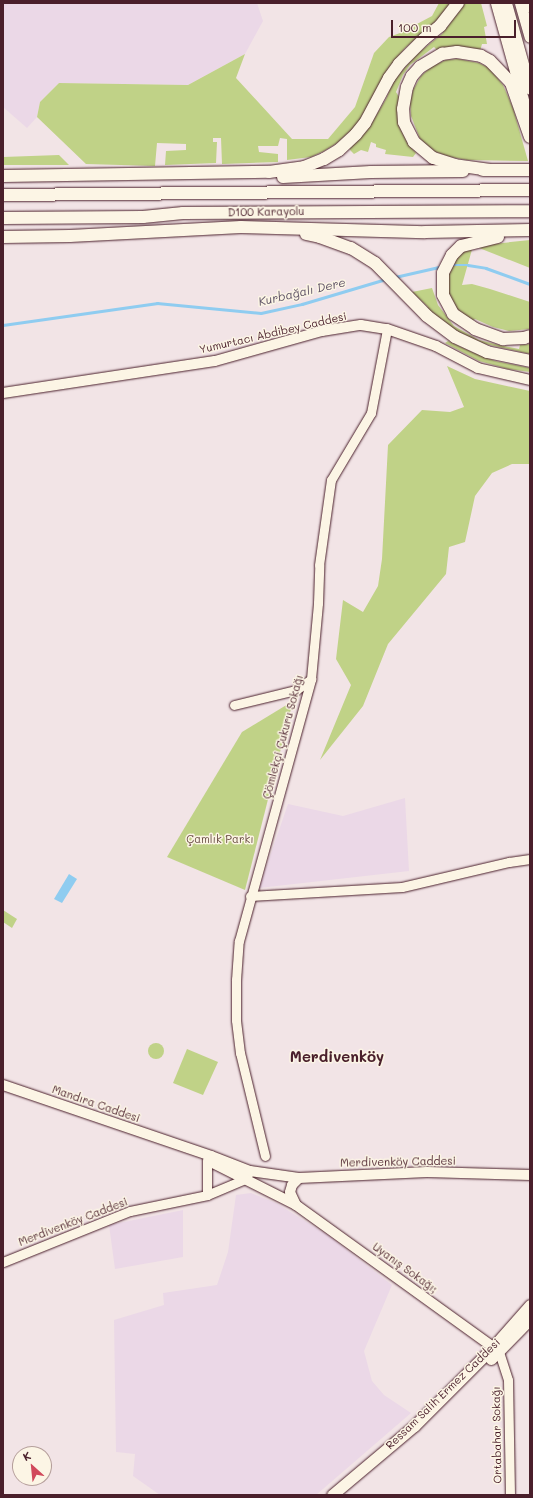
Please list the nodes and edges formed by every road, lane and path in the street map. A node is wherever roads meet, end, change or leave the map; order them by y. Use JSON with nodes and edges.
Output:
{"nodes":[{"id":1,"x":458,"y":3,"type":"edge"},
{"id":2,"x":496,"y":3,"type":"edge"},
{"id":3,"x":506,"y":3,"type":"edge"},
{"id":4,"x":520,"y":3,"type":"edge"},
{"id":5,"x":528,"y":3,"type":"edge"},
{"id":6,"x":530,"y":7,"type":"edge"},
{"id":7,"x":530,"y":37,"type":"edge"},
{"id":8,"x":530,"y":89,"type":"edge"},
{"id":9,"x":530,"y":126,"type":"edge"},
{"id":10,"x":530,"y":137,"type":"edge"},
{"id":11,"x":490,"y":170,"type":"junction"},
{"id":12,"x":530,"y":170,"type":"edge"},
{"id":13,"x":218,"y":174,"type":"junction"},
{"id":14,"x":3,"y":176,"type":"edge"},
{"id":15,"x":530,"y":190,"type":"edge"},
{"id":16,"x":3,"y":195,"type":"edge"},
{"id":17,"x":530,"y":211,"type":"edge"},
{"id":18,"x":143,"y":217,"type":"junction"},
{"id":19,"x":3,"y":218,"type":"edge"},
{"id":20,"x":241,"y":227,"type":"junction"},
{"id":21,"x":261,"y":227,"type":"junction"},
{"id":22,"x":530,"y":230,"type":"edge"},
{"id":23,"x":3,"y":237,"type":"edge"},
{"id":24,"x":387,"y":329,"type":"junction"},
{"id":25,"x":530,"y":336,"type":"edge"},
{"id":26,"x":530,"y":361,"type":"edge"},
{"id":27,"x":530,"y":380,"type":"edge"},
{"id":28,"x":3,"y":393,"type":"edge"},
{"id":29,"x":311,"y":679,"type":"junction"},
{"id":30,"x":234,"y":705,"type":"dead end"},
{"id":31,"x":530,"y":859,"type":"edge"},
{"id":32,"x":250,"y":896,"type":"junction"},
{"id":33,"x":3,"y":1086,"type":"edge"},
{"id":34,"x":180,"y":1147,"type":"junction"},
{"id":35,"x":266,"y":1156,"type":"dead end"},
{"id":36,"x":207,"y":1160,"type":"junction"},
{"id":37,"x":267,"y":1174,"type":"joint"},
{"id":38,"x":247,"y":1175,"type":"junction"},
{"id":39,"x":530,"y":1175,"type":"edge"},
{"id":40,"x":299,"y":1178,"type":"junction"},
{"id":41,"x":207,"y":1195,"type":"junction"},
{"id":42,"x":296,"y":1205,"type":"junction"},
{"id":43,"x":3,"y":1262,"type":"edge"},
{"id":44,"x":530,"y":1304,"type":"edge"},
{"id":45,"x":530,"y":1319,"type":"edge"},
{"id":46,"x":496,"y":1349,"type":"junction"},
{"id":47,"x":332,"y":1495,"type":"edge"},
{"id":48,"x":341,"y":1495,"type":"edge"},
{"id":49,"x":510,"y":1495,"type":"edge"}],
"edges":[{"from":1,"to":13,"type":"highway"},
{"from":2,"to":9,"type":"main road"},
{"from":3,"to":8,"type":"main road"},
{"from":4,"to":7,"type":"main road"},
{"from":5,"to":6,"type":"main road"},
{"from":10,"to":11,"type":"highway"},
{"from":11,"to":12,"type":"highway"},
{"from":11,"to":13,"type":"highway"},
{"from":13,"to":14,"type":"highway"},
{"from":15,"to":16,"type":"highway","name":"D100 Karayolu"},
{"from":17,"to":18,"type":"highway","name":"D100 Karayolu"},
{"from":18,"to":19,"type":"highway","name":"D100 Karayolu"},
{"from":18,"to":20,"type":"highway"},
{"from":20,"to":21,"type":"highway"},
{"from":20,"to":23,"type":"highway"},
{"from":21,"to":22,"type":"highway"},
{"from":21,"to":26,"type":"highway"},
{"from":22,"to":25,"type":"highway"},
{"from":24,"to":27,"type":"main road","name":"Yumurtacı Abdibey Caddesi"},
{"from":24,"to":28,"type":"main road","name":"Yumurtacı Abdibey Caddesi"},
{"from":24,"to":29,"type":"street","name":"Çömlekçi Çukuru Sokağı"},
{"from":29,"to":30,"type":"street"},
{"from":29,"to":32,"type":"street","name":"Çömlekçi Çukuru Sokağı"},
{"from":31,"to":32,"type":"street"},
{"from":32,"to":35,"type":"street","name":"Çömlekçi Çukuru Sokağı"},
{"from":33,"to":34,"type":"main road","name":"Mandıra Caddesi"},
{"from":34,"to":36,"type":"main road","name":"Mandıra Caddesi"},
{"from":34,"to":38,"type":"main road","name":"Mandıra Caddesi"},
{"from":36,"to":38,"type":"main road","name":"Mandıra Caddesi"},
{"from":36,"to":41,"type":"street"},
{"from":37,"to":38,"type":"main road","name":"Mandıra Caddesi"},
{"from":37,"to":40,"type":"main road","name":"Merdivenköy Caddesi"},
{"from":38,"to":41,"type":"street","name":"Merdivenköy Caddesi"},
{"from":38,"to":42,"type":"main road","name":"Uyanış Sokağı;"},
{"from":39,"to":40,"type":"main road","name":"Merdivenköy Caddesi"},
{"from":40,"to":42,"type":"main road"},
{"from":41,"to":43,"type":"street","name":"Merdivenköy Caddesi"},
{"from":42,"to":46,"type":"main road","name":"Uyanış Sokağı;"},
{"from":44,"to":46,"type":"main road","name":"Ressam Salih Ermez Caddesi"},
{"from":45,"to":46,"type":"main road","name":"Ressam Salih Ermez Caddesi"},
{"from":46,"to":47,"type":"main road","name":"Ressam Salih Ermez Caddesi"},
{"from":46,"to":48,"type":"main road","name":"Ressam Salih Ermez Caddesi"},
{"from":46,"to":49,"type":"street","name":"Ortabahar Sokağı"}]}
